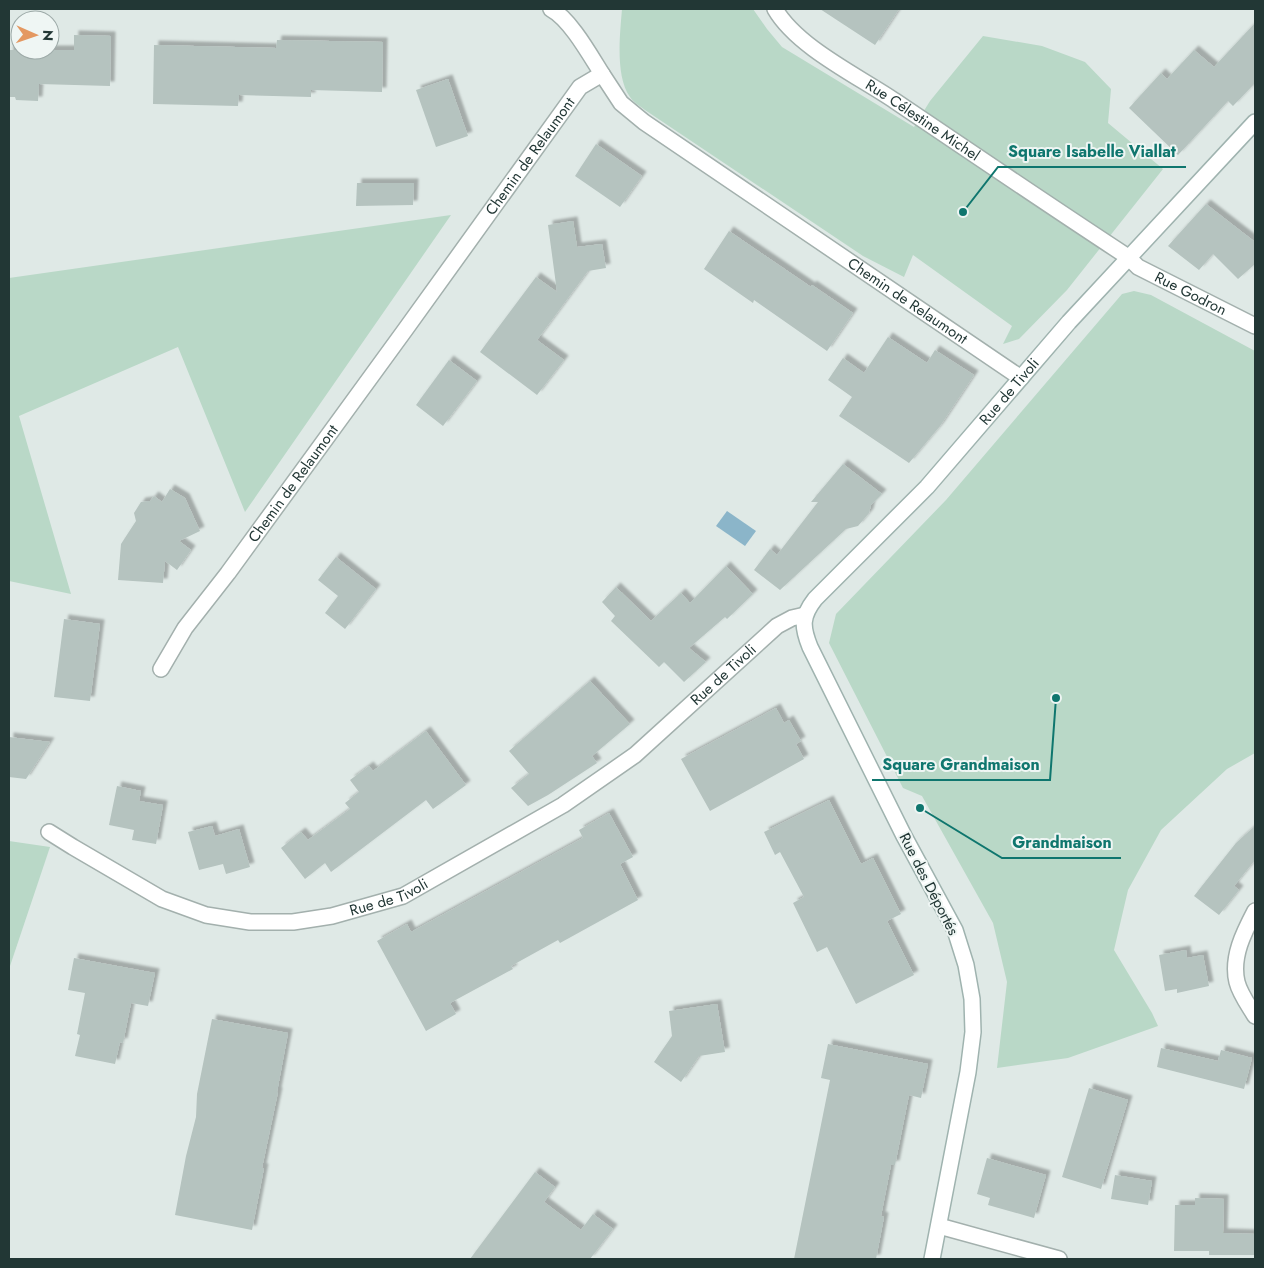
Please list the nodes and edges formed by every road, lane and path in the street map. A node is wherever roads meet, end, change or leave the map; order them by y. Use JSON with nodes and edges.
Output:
{"nodes":[{"id":1,"x":551,"y":9,"type":"edge"},
{"id":2,"x":775,"y":9,"type":"edge"},
{"id":3,"x":602,"y":74,"type":"junction"},
{"id":4,"x":1255,"y":122,"type":"edge"},
{"id":5,"x":1128,"y":257,"type":"junction"},
{"id":6,"x":1255,"y":326,"type":"edge"},
{"id":7,"x":1021,"y":378,"type":"junction"},
{"id":8,"x":805,"y":615,"type":"junction"},
{"id":9,"x":161,"y":669,"type":"dead end"},
{"id":10,"x":48,"y":832,"type":"dead end"},
{"id":11,"x":1255,"y":912,"type":"edge"},
{"id":12,"x":1255,"y":1016,"type":"edge"},
{"id":13,"x":939,"y":1226,"type":"junction"},
{"id":14,"x":932,"y":1259,"type":"edge"},
{"id":15,"x":1058,"y":1259,"type":"edge"}],
"edges":[{"from":1,"to":3,"type":"street"},
{"from":2,"to":5,"type":"street","name":"Rue Célestine Michel"},
{"from":3,"to":7,"type":"street","name":"Chemin de Relaumont"},
{"from":3,"to":9,"type":"street","name":"Chemin de Relaumont"},
{"from":4,"to":5,"type":"street","name":"Rue de Tivoli"},
{"from":5,"to":6,"type":"street","name":"Rue Godron"},
{"from":5,"to":7,"type":"street","name":"Rue de Tivoli"},
{"from":7,"to":8,"type":"street","name":"Rue de Tivoli"},
{"from":8,"to":10,"type":"street","name":"Rue de Tivoli"},
{"from":8,"to":13,"type":"street","name":"Rue des Déportés"},
{"from":11,"to":12,"type":"street"},
{"from":13,"to":14,"type":"street","name":"Rue des Déportés"},
{"from":13,"to":15,"type":"street"}]}
